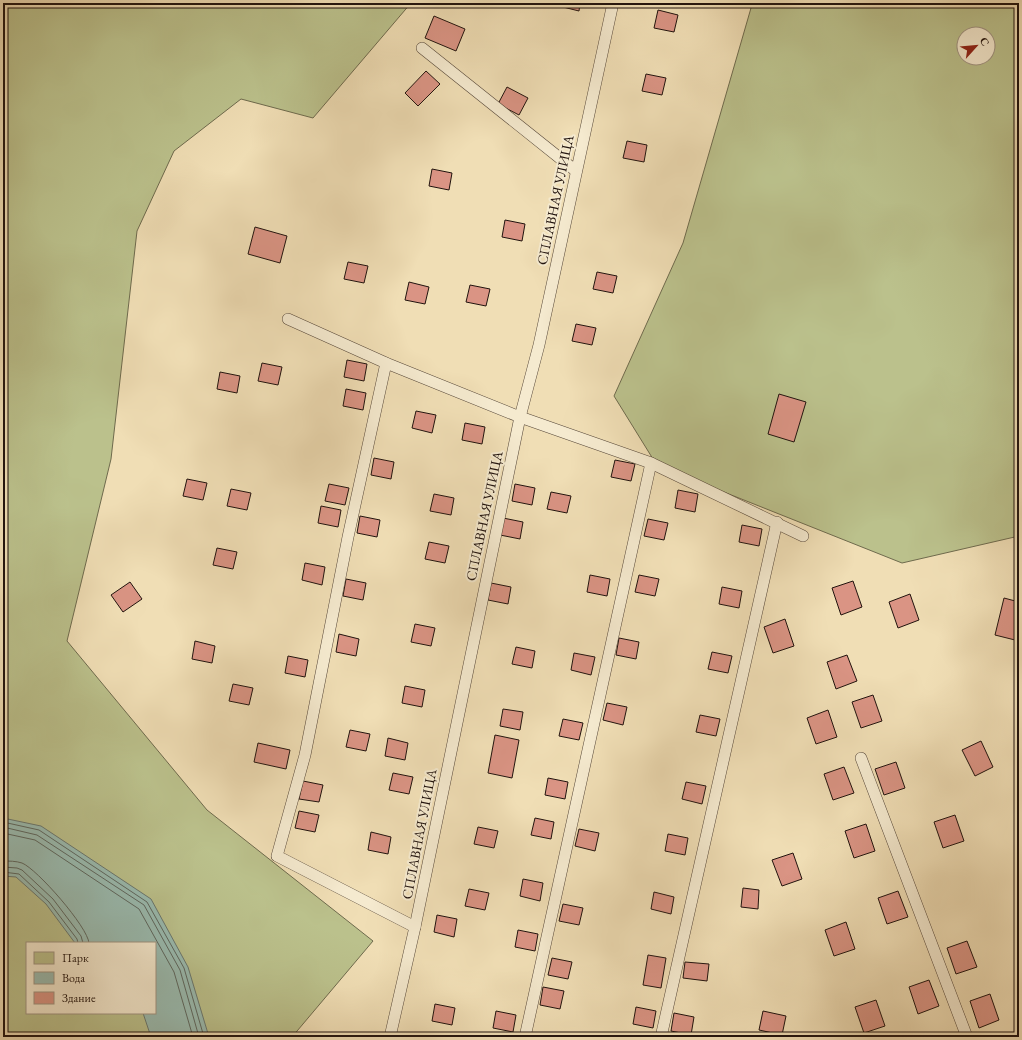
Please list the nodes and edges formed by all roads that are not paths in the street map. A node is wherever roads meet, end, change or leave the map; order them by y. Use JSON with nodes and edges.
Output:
{"nodes":[{"id":1,"x":613,"y":3,"type":"edge"},
{"id":2,"x":422,"y":48,"type":"dead end"},
{"id":3,"x":576,"y":171,"type":"junction"},
{"id":4,"x":288,"y":319,"type":"dead end"},
{"id":5,"x":386,"y":362,"type":"junction"},
{"id":6,"x":520,"y":417,"type":"junction"},
{"id":7,"x":651,"y":463,"type":"junction"},
{"id":8,"x":777,"y":522,"type":"junction"},
{"id":9,"x":804,"y":536,"type":"dead end"},
{"id":10,"x":861,"y":758,"type":"dead end"},
{"id":11,"x":416,"y":927,"type":"junction"},
{"id":12,"x":390,"y":1037,"type":"edge"},
{"id":13,"x":525,"y":1037,"type":"edge"},
{"id":14,"x":661,"y":1037,"type":"edge"},
{"id":15,"x":967,"y":1037,"type":"edge"}],
"edges":[{"from":1,"to":3,"type":"lane","name":"СПЛАВНАЯ УЛИЦА"},
{"from":2,"to":3,"type":"lane"},
{"from":3,"to":6,"type":"lane","name":"СПЛАВНАЯ УЛИЦА"},
{"from":4,"to":5,"type":"lane"},
{"from":5,"to":6,"type":"lane"},
{"from":5,"to":11,"type":"lane"},
{"from":6,"to":7,"type":"lane"},
{"from":6,"to":11,"type":"lane","name":"СПЛАВНАЯ УЛИЦА"},
{"from":7,"to":8,"type":"lane"},
{"from":7,"to":13,"type":"lane"},
{"from":8,"to":9,"type":"lane"},
{"from":8,"to":14,"type":"lane"},
{"from":10,"to":15,"type":"lane"},
{"from":11,"to":12,"type":"lane","name":"СПЛАВНАЯ УЛИЦА"}]}
